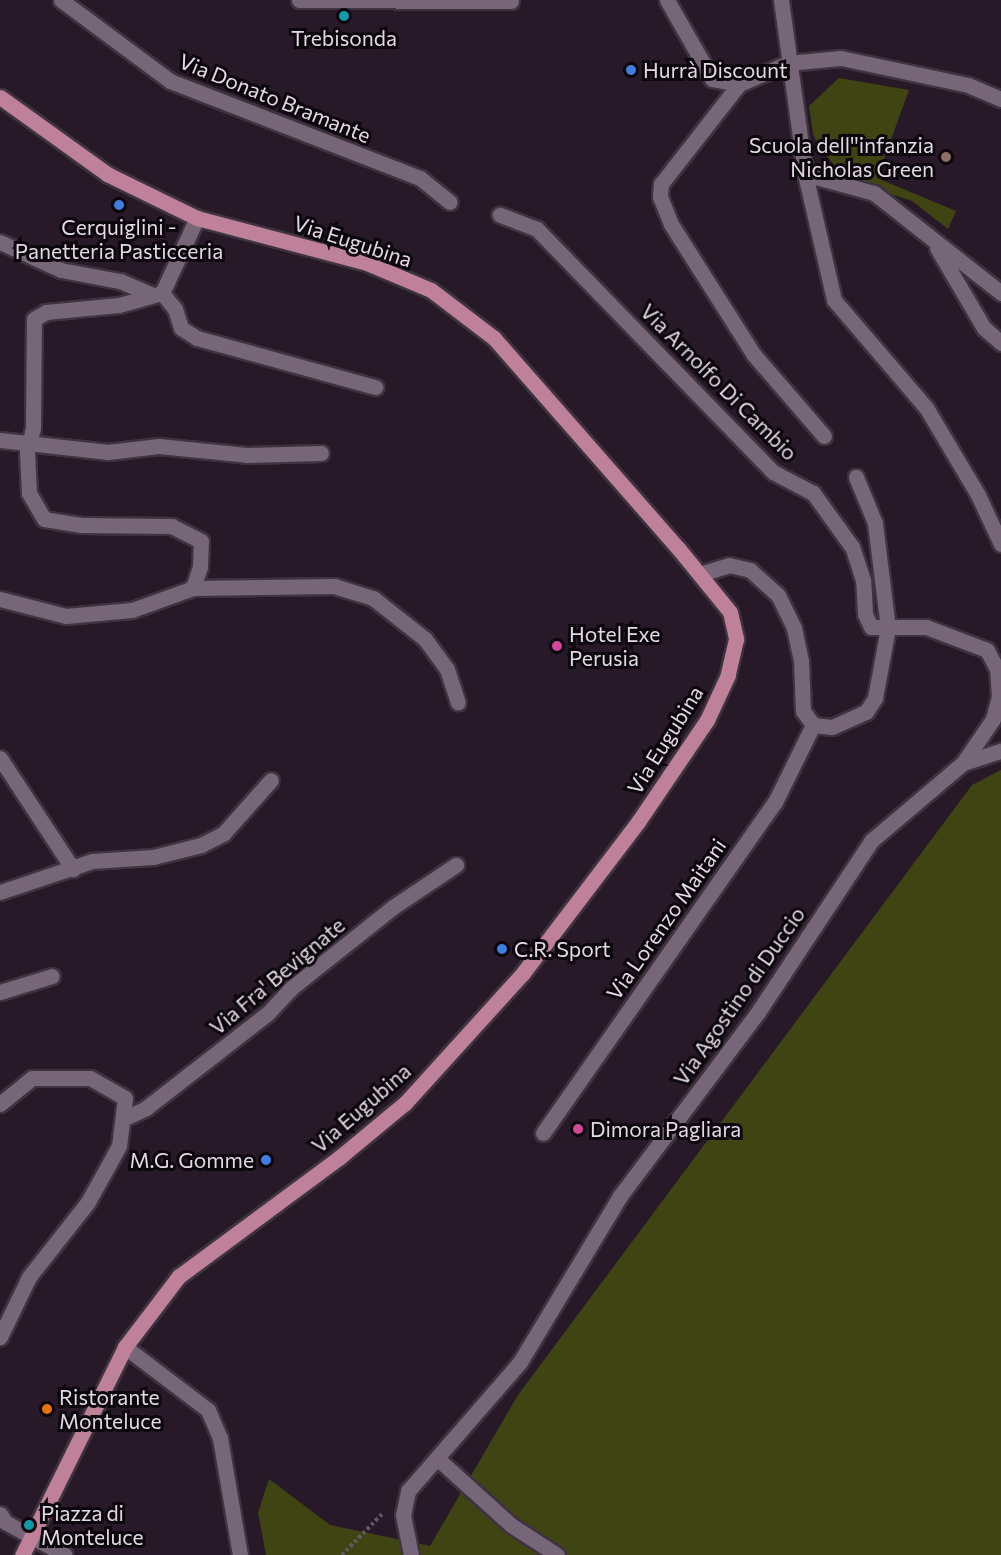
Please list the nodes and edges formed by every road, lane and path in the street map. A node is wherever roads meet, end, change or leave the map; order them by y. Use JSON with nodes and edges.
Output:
{"nodes":[{"id":1,"x":60,"y":0,"type":"edge"},
{"id":2,"x":299,"y":0,"type":"edge"},
{"id":3,"x":441,"y":0,"type":"edge"},
{"id":4,"x":781,"y":0,"type":"edge"},
{"id":5,"x":336,"y":1,"type":"edge"},
{"id":6,"x":511,"y":1,"type":"edge"},
{"id":7,"x":667,"y":3,"type":"edge"},
{"id":8,"x":788,"y":63,"type":"junction"},
{"id":9,"x":739,"y":84,"type":"junction"},
{"id":10,"x":0,"y":97,"type":"edge"},
{"id":11,"x":1001,"y":99,"type":"edge"},
{"id":12,"x":805,"y":174,"type":"junction"},
{"id":13,"x":450,"y":202,"type":"dead end"},
{"id":14,"x":500,"y":215,"type":"dead end"},
{"id":15,"x":198,"y":218,"type":"junction"},
{"id":16,"x":933,"y":240,"type":"junction"},
{"id":17,"x":0,"y":242,"type":"edge"},
{"id":18,"x":1001,"y":293,"type":"edge"},
{"id":19,"x":157,"y":294,"type":"junction"},
{"id":20,"x":1001,"y":343,"type":"edge"},
{"id":21,"x":375,"y":387,"type":"dead end"},
{"id":22,"x":824,"y":436,"type":"dead end"},
{"id":23,"x":0,"y":440,"type":"edge"},
{"id":24,"x":29,"y":445,"type":"junction"},
{"id":25,"x":321,"y":453,"type":"dead end"},
{"id":26,"x":856,"y":477,"type":"dead end"},
{"id":27,"x":1001,"y":544,"type":"edge"},
{"id":28,"x":700,"y":574,"type":"junction"},
{"id":29,"x":193,"y":588,"type":"junction"},
{"id":30,"x":0,"y":599,"type":"edge"},
{"id":31,"x":888,"y":628,"type":"junction"},
{"id":32,"x":458,"y":702,"type":"dead end"},
{"id":33,"x":813,"y":725,"type":"junction"},
{"id":34,"x":1001,"y":751,"type":"edge"},
{"id":35,"x":0,"y":758,"type":"edge"},
{"id":36,"x":963,"y":763,"type":"junction"},
{"id":37,"x":271,"y":780,"type":"dead end"},
{"id":38,"x":456,"y":865,"type":"dead end"},
{"id":39,"x":73,"y":869,"type":"junction"},
{"id":40,"x":0,"y":892,"type":"edge"},
{"id":41,"x":52,"y":976,"type":"dead end"},
{"id":42,"x":0,"y":992,"type":"edge"},
{"id":43,"x":0,"y":1104,"type":"edge"},
{"id":44,"x":124,"y":1118,"type":"junction"},
{"id":45,"x":543,"y":1133,"type":"dead end"},
{"id":46,"x":0,"y":1337,"type":"edge"},
{"id":47,"x":125,"y":1347,"type":"junction"},
{"id":48,"x":438,"y":1459,"type":"junction"},
{"id":49,"x":408,"y":1491,"type":"junction"},
{"id":50,"x":0,"y":1514,"type":"edge"},
{"id":51,"x":31,"y":1537,"type":"junction"},
{"id":52,"x":22,"y":1555,"type":"edge"},
{"id":53,"x":65,"y":1555,"type":"edge"},
{"id":54,"x":240,"y":1555,"type":"edge"},
{"id":55,"x":342,"y":1555,"type":"edge"},
{"id":56,"x":411,"y":1555,"type":"edge"},
{"id":57,"x":557,"y":1555,"type":"edge"}],
"edges":[{"from":1,"to":13,"type":"street","name":"Via Donato Bramante"},
{"from":2,"to":5,"type":"street"},
{"from":3,"to":5,"type":"street"},
{"from":3,"to":6,"type":"street"},
{"from":4,"to":8,"type":"street"},
{"from":7,"to":9,"type":"street"},
{"from":8,"to":9,"type":"street"},
{"from":8,"to":11,"type":"street"},
{"from":8,"to":12,"type":"street"},
{"from":9,"to":22,"type":"street"},
{"from":10,"to":15,"type":"main road","name":"Via Eugubina"},
{"from":12,"to":16,"type":"street"},
{"from":12,"to":27,"type":"street"},
{"from":14,"to":31,"type":"street","name":"Via Arnolfo Di Cambio"},
{"from":15,"to":19,"type":"street"},
{"from":15,"to":28,"type":"main road","name":"Via Eugubina"},
{"from":16,"to":18,"type":"street"},
{"from":16,"to":20,"type":"street"},
{"from":17,"to":19,"type":"street"},
{"from":19,"to":21,"type":"street"},
{"from":19,"to":24,"type":"street"},
{"from":23,"to":24,"type":"street"},
{"from":24,"to":25,"type":"street"},
{"from":24,"to":29,"type":"street"},
{"from":26,"to":31,"type":"street"},
{"from":28,"to":33,"type":"street"},
{"from":28,"to":47,"type":"main road","name":"Via Eugubina"},
{"from":29,"to":30,"type":"street"},
{"from":29,"to":32,"type":"street"},
{"from":31,"to":33,"type":"street"},
{"from":31,"to":36,"type":"street","name":"Via Agostino di Duccio"},
{"from":33,"to":45,"type":"street","name":"Via Lorenzo Maitani"},
{"from":34,"to":36,"type":"street"},
{"from":35,"to":39,"type":"street"},
{"from":36,"to":48,"type":"street","name":"Via Agostino di Duccio"},
{"from":37,"to":39,"type":"street"},
{"from":38,"to":44,"type":"street","name":"Via Fra' Bevignate"},
{"from":39,"to":40,"type":"street"},
{"from":41,"to":42,"type":"street"},
{"from":43,"to":44,"type":"street"},
{"from":44,"to":46,"type":"street"},
{"from":47,"to":51,"type":"main road","name":"Via Eugubina"},
{"from":47,"to":54,"type":"street"},
{"from":48,"to":49,"type":"street","name":"Via Agostino di Duccio"},
{"from":48,"to":57,"type":"street"},
{"from":49,"to":55,"type":"path"},
{"from":49,"to":56,"type":"street"},
{"from":50,"to":51,"type":"street"},
{"from":51,"to":52,"type":"main road","name":"Via Eugubina"},
{"from":51,"to":53,"type":"street"}]}
